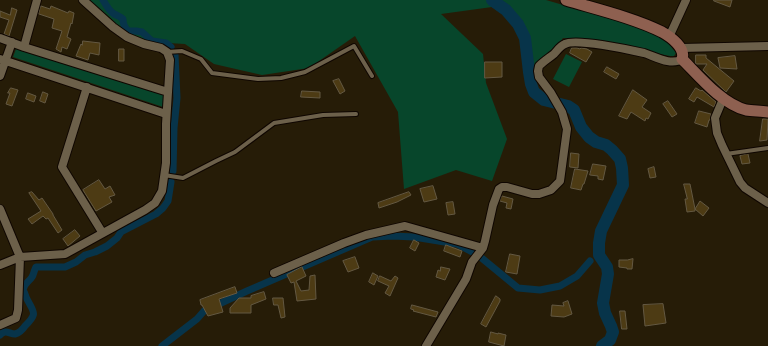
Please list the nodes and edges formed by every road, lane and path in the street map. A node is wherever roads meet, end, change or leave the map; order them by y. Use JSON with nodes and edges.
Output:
{"nodes":[{"id":1,"x":37,"y":0,"type":"edge"},
{"id":2,"x":83,"y":0,"type":"edge"},
{"id":3,"x":566,"y":0,"type":"edge"},
{"id":4,"x":686,"y":0,"type":"edge"},
{"id":5,"x":669,"y":37,"type":"junction"},
{"id":6,"x":0,"y":38,"type":"edge"},
{"id":7,"x":12,"y":42,"type":"junction"},
{"id":8,"x":768,"y":46,"type":"edge"},
{"id":9,"x":24,"y":47,"type":"junction"},
{"id":10,"x":167,"y":52,"type":"junction"},
{"id":11,"x":682,"y":54,"type":"junction"},
{"id":12,"x":3,"y":59,"type":"edge"},
{"id":13,"x":0,"y":76,"type":"edge"},
{"id":14,"x":372,"y":76,"type":"dead end"},
{"id":15,"x":87,"y":88,"type":"junction"},
{"id":16,"x":168,"y":92,"type":"junction"},
{"id":17,"x":723,"y":99,"type":"junction"},
{"id":18,"x":768,"y":112,"type":"edge"},
{"id":19,"x":166,"y":114,"type":"junction"},
{"id":20,"x":356,"y":114,"type":"dead end"},
{"id":21,"x":768,"y":148,"type":"edge"},
{"id":22,"x":726,"y":154,"type":"junction"},
{"id":23,"x":164,"y":175,"type":"junction"},
{"id":24,"x":768,"y":204,"type":"edge"},
{"id":25,"x":0,"y":209,"type":"edge"},
{"id":26,"x":102,"y":232,"type":"junction"},
{"id":27,"x":483,"y":248,"type":"junction"},
{"id":28,"x":20,"y":257,"type":"junction"},
{"id":29,"x":0,"y":265,"type":"edge"},
{"id":30,"x":274,"y":273,"type":"dead end"},
{"id":31,"x":0,"y":325,"type":"edge"},
{"id":32,"x":426,"y":346,"type":"edge"}],
"edges":[{"from":1,"to":9,"type":"street"},
{"from":2,"to":10,"type":"street"},
{"from":3,"to":5,"type":"street"},
{"from":4,"to":5,"type":"street"},
{"from":5,"to":11,"type":"street"},
{"from":6,"to":7,"type":"street"},
{"from":7,"to":9,"type":"street"},
{"from":7,"to":12,"type":"street"},
{"from":8,"to":11,"type":"street"},
{"from":9,"to":16,"type":"street"},
{"from":10,"to":14,"type":"lane"},
{"from":10,"to":16,"type":"street"},
{"from":11,"to":17,"type":"street"},
{"from":11,"to":27,"type":"street"},
{"from":12,"to":13,"type":"street"},
{"from":12,"to":15,"type":"street"},
{"from":15,"to":19,"type":"street"},
{"from":15,"to":26,"type":"street"},
{"from":16,"to":19,"type":"street"},
{"from":17,"to":18,"type":"street"},
{"from":17,"to":22,"type":"street"},
{"from":19,"to":23,"type":"street"},
{"from":20,"to":23,"type":"lane"},
{"from":21,"to":22,"type":"lane"},
{"from":22,"to":24,"type":"street"},
{"from":23,"to":26,"type":"street"},
{"from":25,"to":28,"type":"street"},
{"from":26,"to":28,"type":"street"},
{"from":27,"to":30,"type":"street"},
{"from":27,"to":32,"type":"street"},
{"from":28,"to":29,"type":"street"},
{"from":28,"to":31,"type":"street"}]}
